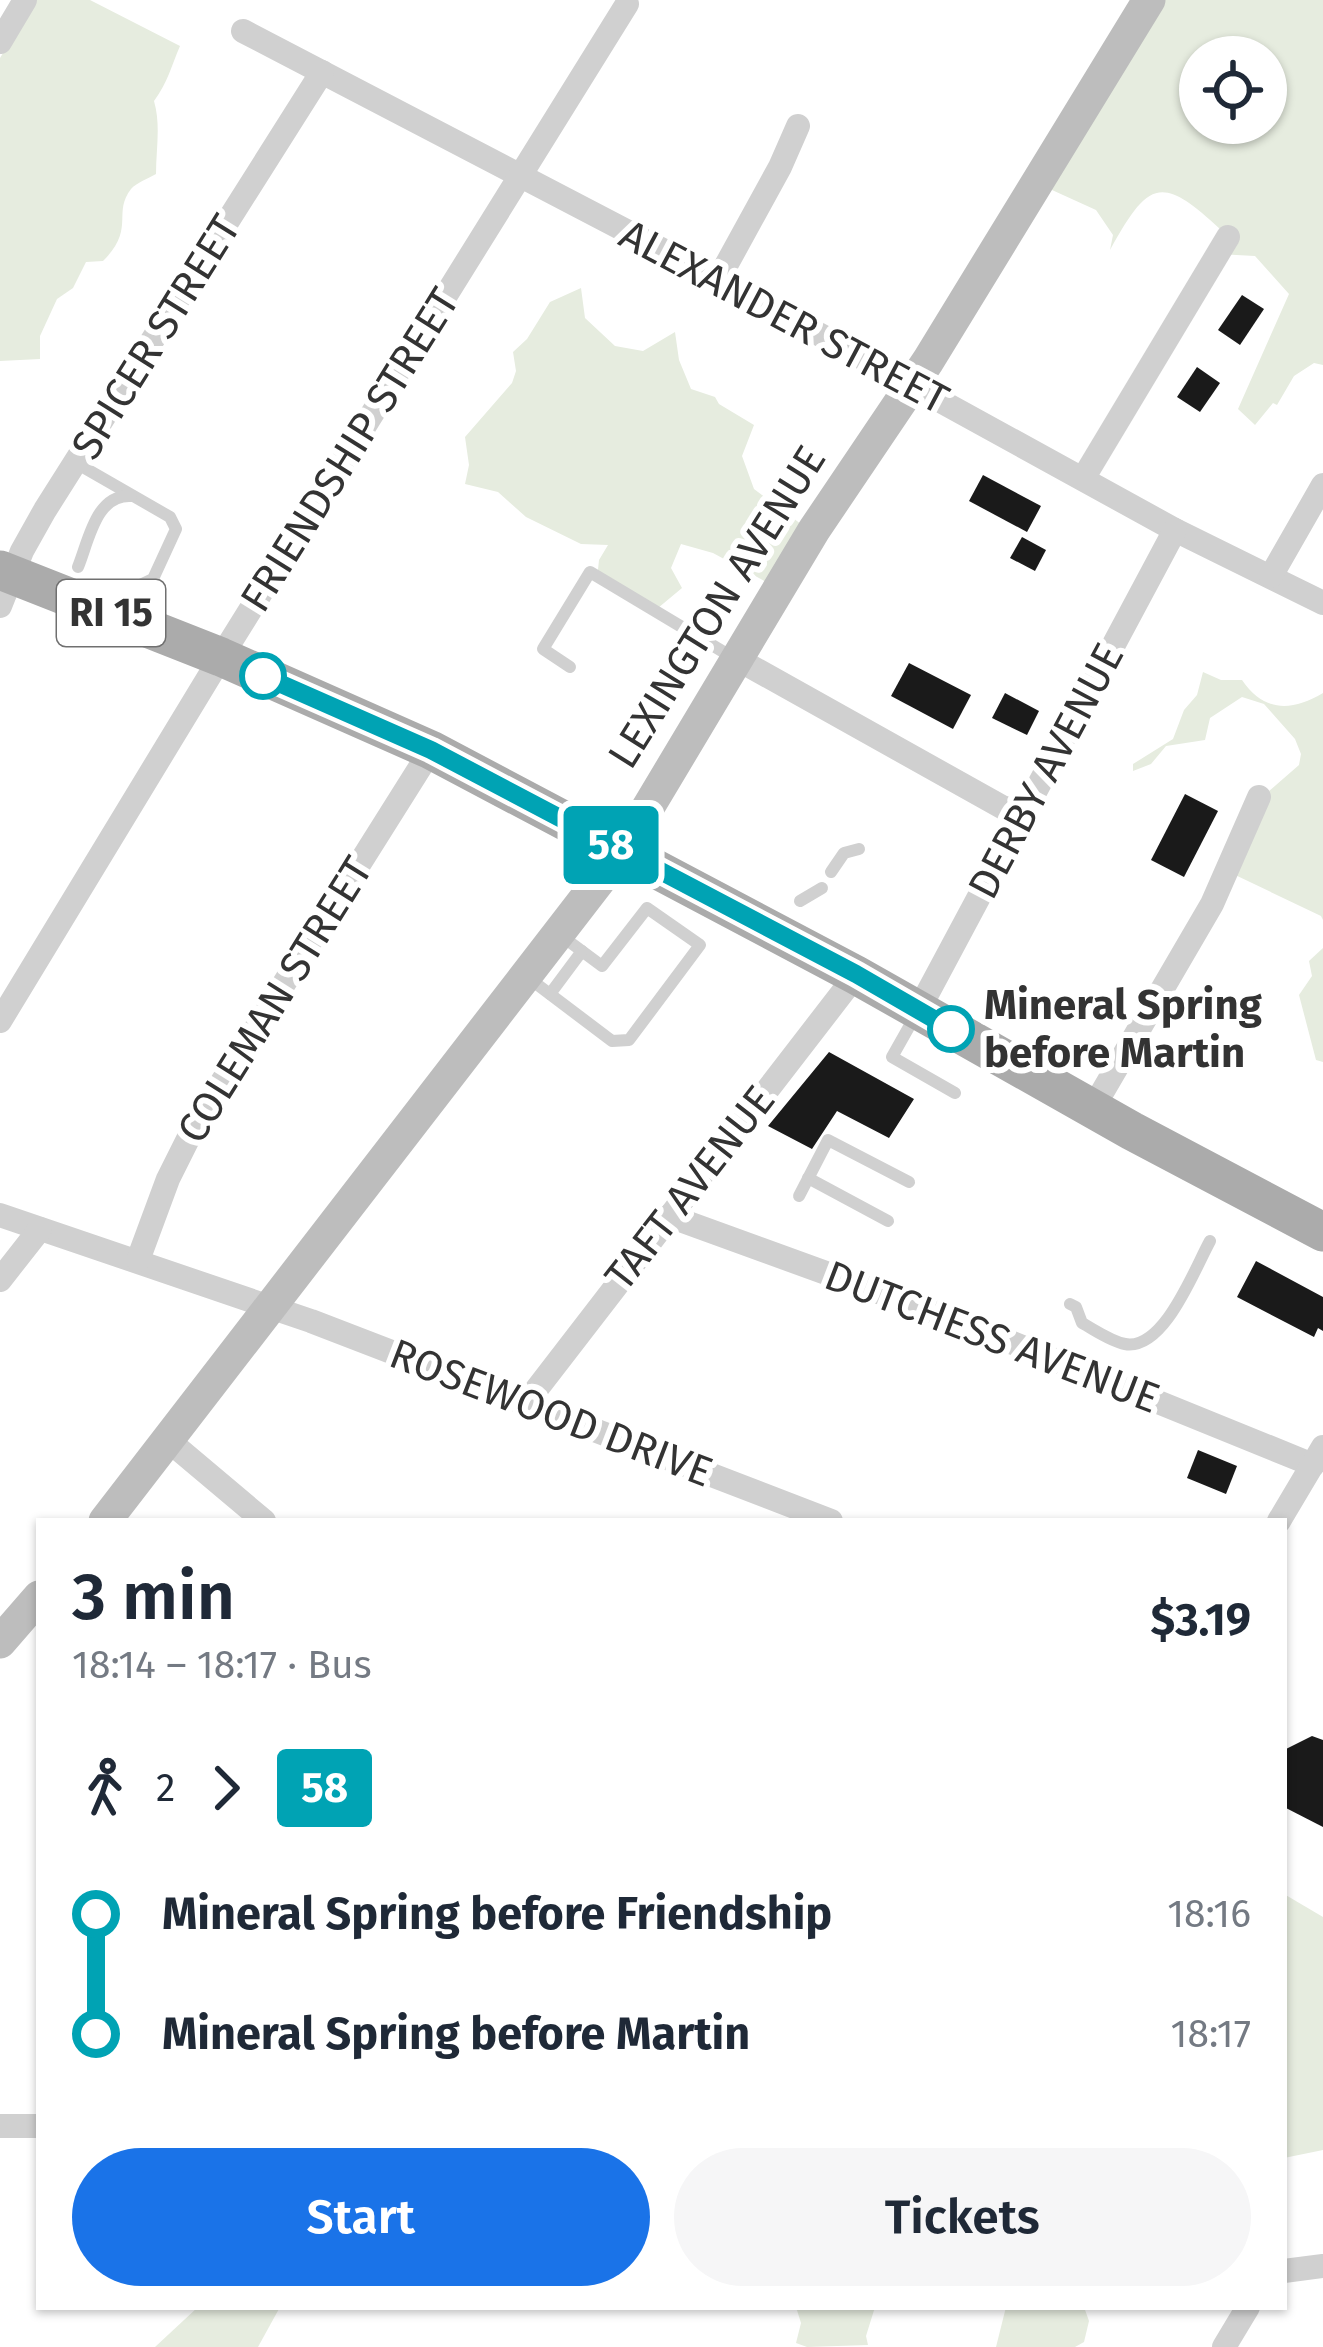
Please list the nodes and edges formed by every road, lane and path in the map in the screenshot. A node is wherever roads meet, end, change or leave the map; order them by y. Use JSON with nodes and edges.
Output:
{"nodes":[{"id":1,"x":25,"y":0,"type":"edge"},
{"id":2,"x":1149,"y":0,"type":"edge"},
{"id":3,"x":627,"y":4,"type":"dead end"},
{"id":4,"x":243,"y":32,"type":"dead end"},
{"id":5,"x":0,"y":42,"type":"edge"},
{"id":6,"x":322,"y":72,"type":"junction"},
{"id":7,"x":798,"y":126,"type":"dead end"},
{"id":8,"x":520,"y":175,"type":"junction"},
{"id":9,"x":1228,"y":237,"type":"dead end"},
{"id":10,"x":718,"y":280,"type":"junction"},
{"id":11,"x":911,"y":386,"type":"junction"},
{"id":12,"x":76,"y":463,"type":"junction"},
{"id":13,"x":1084,"y":477,"type":"junction"},
{"id":14,"x":1323,"y":485,"type":"edge"},
{"id":15,"x":132,"y":496,"type":"junction"},
{"id":16,"x":1175,"y":530,"type":"junction"},
{"id":17,"x":78,"y":567,"type":"dead end"},
{"id":18,"x":1271,"y":576,"type":"junction"},
{"id":19,"x":4,"y":584,"type":"edge"},
{"id":20,"x":132,"y":589,"type":"dead end"},
{"id":21,"x":1323,"y":603,"type":"edge"},
{"id":22,"x":220,"y":658,"type":"junction"},
{"id":23,"x":739,"y":660,"type":"junction"},
{"id":24,"x":570,"y":667,"type":"dead end"},
{"id":25,"x":431,"y":750,"type":"junction"},
{"id":26,"x":1259,"y":797,"type":"dead end"},
{"id":27,"x":1024,"y":813,"type":"junction"},
{"id":28,"x":859,"y":849,"type":"dead end"},
{"id":29,"x":622,"y":850,"type":"junction"},
{"id":30,"x":831,"y":872,"type":"dead end"},
{"id":31,"x":822,"y":888,"type":"dead end"},
{"id":32,"x":800,"y":901,"type":"dead end"},
{"id":33,"x":570,"y":942,"type":"junction"},
{"id":34,"x":856,"y":974,"type":"junction"},
{"id":35,"x":537,"y":985,"type":"junction"},
{"id":36,"x":918,"y":1011,"type":"junction"},
{"id":37,"x":0,"y":1022,"type":"edge"},
{"id":38,"x":956,"y":1093,"type":"dead end"},
{"id":39,"x":1094,"y":1108,"type":"junction"},
{"id":40,"x":808,"y":1178,"type":"junction"},
{"id":41,"x":909,"y":1182,"type":"dead end"},
{"id":42,"x":799,"y":1196,"type":"dead end"},
{"id":43,"x":0,"y":1215,"type":"edge"},
{"id":44,"x":669,"y":1216,"type":"junction"},
{"id":45,"x":888,"y":1221,"type":"dead end"},
{"id":46,"x":40,"y":1229,"type":"junction"},
{"id":47,"x":1323,"y":1232,"type":"edge"},
{"id":48,"x":1210,"y":1240,"type":"dead end"},
{"id":49,"x":138,"y":1260,"type":"junction"},
{"id":50,"x":0,"y":1280,"type":"edge"},
{"id":51,"x":1070,"y":1304,"type":"dead end"},
{"id":52,"x":270,"y":1306,"type":"junction"},
{"id":53,"x":526,"y":1403,"type":"junction"},
{"id":54,"x":169,"y":1441,"type":"junction"},
{"id":55,"x":1318,"y":1456,"type":"edge"},
{"id":56,"x":107,"y":1518,"type":"edge"},
{"id":57,"x":260,"y":1518,"type":"edge"},
{"id":58,"x":823,"y":1518,"type":"edge"},
{"id":59,"x":1281,"y":1518,"type":"edge"},
{"id":60,"x":36,"y":1601,"type":"edge"},
{"id":61,"x":0,"y":1642,"type":"edge"},
{"id":62,"x":0,"y":2126,"type":"edge"},
{"id":63,"x":36,"y":2126,"type":"edge"},
{"id":64,"x":1323,"y":2266,"type":"edge"},
{"id":65,"x":1287,"y":2271,"type":"edge"},
{"id":66,"x":1246,"y":2310,"type":"edge"},
{"id":67,"x":1224,"y":2347,"type":"edge"}],
"edges":[{"from":1,"to":5,"type":"street"},
{"from":2,"to":11,"type":"street","name":"LEXINGTON AVENUE"},
{"from":3,"to":8,"type":"street","name":"FRIENDSHIP STREET"},
{"from":4,"to":6,"type":"street","name":"ALEXANDER STREET"},
{"from":6,"to":8,"type":"street","name":"ALEXANDER STREET"},
{"from":6,"to":12,"type":"street","name":"SPICER STREET"},
{"from":7,"to":10,"type":"street"},
{"from":8,"to":10,"type":"street","name":"ALEXANDER STREET"},
{"from":8,"to":22,"type":"street","name":"FRIENDSHIP STREET"},
{"from":9,"to":13,"type":"street"},
{"from":10,"to":11,"type":"street","name":"ALEXANDER STREET"},
{"from":11,"to":13,"type":"street","name":"ALEXANDER STREET"},
{"from":11,"to":23,"type":"street","name":"LEXINGTON AVENUE"},
{"from":12,"to":15,"type":"lane"},
{"from":12,"to":19,"type":"street","name":"SPICER STREET"},
{"from":13,"to":16,"type":"street","name":"ALEXANDER STREET"},
{"from":14,"to":18,"type":"street"},
{"from":15,"to":17,"type":"lane"},
{"from":15,"to":20,"type":"lane"},
{"from":16,"to":18,"type":"street","name":"ALEXANDER STREET"},
{"from":16,"to":27,"type":"street","name":"DERBY AVENUE"},
{"from":18,"to":21,"type":"street","name":"ALEXANDER STREET"},
{"from":19,"to":22,"type":"main road","number":"RI 15"},
{"from":22,"to":25,"type":"main road","number":"RI 15"},
{"from":22,"to":37,"type":"street","name":"FRIENDSHIP STREET"},
{"from":23,"to":24,"type":"lane"},
{"from":23,"to":27,"type":"street"},
{"from":23,"to":29,"type":"street","name":"LEXINGTON AVENUE"},
{"from":25,"to":29,"type":"main road","number":"RI 15"},
{"from":25,"to":49,"type":"street","name":"COLEMAN STREET"},
{"from":26,"to":39,"type":"street"},
{"from":27,"to":36,"type":"street","name":"DERBY AVENUE"},
{"from":28,"to":30,"type":"lane"},
{"from":29,"to":33,"type":"street","name":"LEXINGTON AVENUE"},
{"from":29,"to":34,"type":"main road","number":"RI 15"},
{"from":31,"to":32,"type":"lane"},
{"from":33,"to":35,"type":"street","name":"LEXINGTON AVENUE"},
{"from":33,"to":35,"type":"lane"},
{"from":34,"to":36,"type":"main road","number":"RI 15"},
{"from":34,"to":44,"type":"street","name":"TAFT AVENUE"},
{"from":35,"to":52,"type":"street","name":"LEXINGTON AVENUE"},
{"from":36,"to":38,"type":"lane"},
{"from":36,"to":39,"type":"main road","number":"RI 15"},
{"from":39,"to":47,"type":"main road","number":"RI 15"},
{"from":40,"to":41,"type":"lane"},
{"from":40,"to":42,"type":"lane"},
{"from":40,"to":45,"type":"lane"},
{"from":43,"to":46,"type":"street","name":"ROSEWOOD DRIVE"},
{"from":44,"to":53,"type":"street","name":"TAFT AVENUE"},
{"from":44,"to":55,"type":"street","name":"DUTCHESS AVENUE"},
{"from":46,"to":49,"type":"street","name":"ROSEWOOD DRIVE"},
{"from":46,"to":50,"type":"street"},
{"from":48,"to":51,"type":"lane"},
{"from":49,"to":52,"type":"street","name":"ROSEWOOD DRIVE"},
{"from":52,"to":53,"type":"street","name":"ROSEWOOD DRIVE"},
{"from":52,"to":54,"type":"street","name":"LEXINGTON AVENUE"},
{"from":53,"to":58,"type":"street","name":"ROSEWOOD DRIVE"},
{"from":54,"to":56,"type":"street","name":"LEXINGTON AVENUE"},
{"from":54,"to":57,"type":"street"},
{"from":55,"to":59,"type":"street"},
{"from":60,"to":61,"type":"street"},
{"from":62,"to":63,"type":"street"},
{"from":64,"to":65,"type":"street"},
{"from":66,"to":67,"type":"street"}]}
